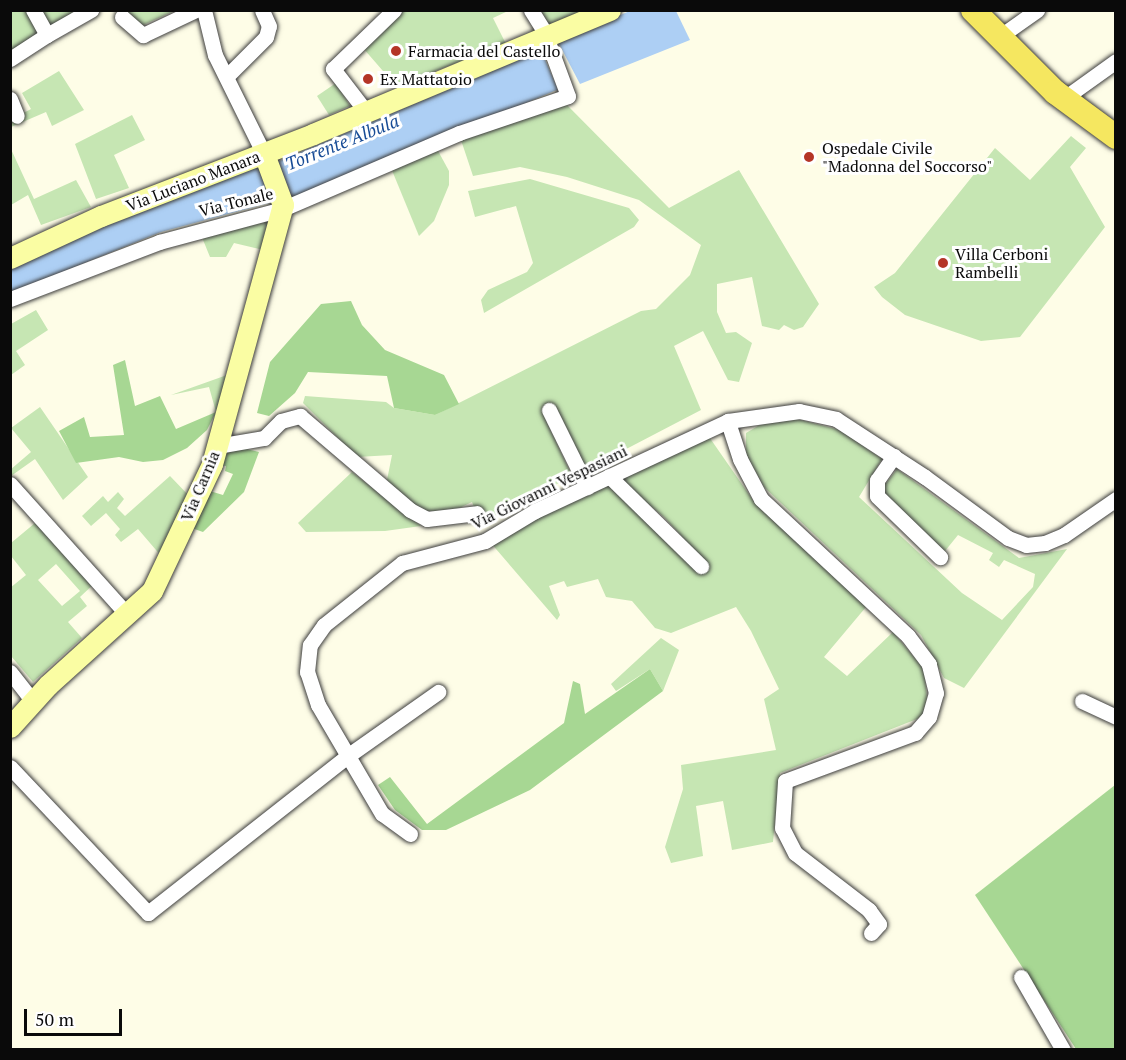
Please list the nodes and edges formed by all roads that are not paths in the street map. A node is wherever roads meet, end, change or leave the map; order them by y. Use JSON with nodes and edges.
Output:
{"nodes":[{"id":1,"x":33,"y":10,"type":"edge"},
{"id":2,"x":91,"y":10,"type":"edge"},
{"id":3,"x":196,"y":10,"type":"edge"},
{"id":4,"x":204,"y":10,"type":"edge"},
{"id":5,"x":262,"y":10,"type":"edge"},
{"id":6,"x":394,"y":10,"type":"edge"},
{"id":7,"x":531,"y":10,"type":"edge"},
{"id":8,"x":610,"y":10,"type":"edge"},
{"id":9,"x":973,"y":10,"type":"edge"},
{"id":10,"x":1037,"y":10,"type":"edge"},
{"id":11,"x":122,"y":17,"type":"dead end"},
{"id":12,"x":47,"y":34,"type":"junction"},
{"id":13,"x":999,"y":38,"type":"junction"},
{"id":14,"x":549,"y":44,"type":"junction"},
{"id":15,"x":10,"y":59,"type":"edge"},
{"id":16,"x":1116,"y":61,"type":"edge"},
{"id":17,"x":227,"y":76,"type":"junction"},
{"id":18,"x":10,"y":99,"type":"edge"},
{"id":19,"x":1063,"y":99,"type":"junction"},
{"id":20,"x":367,"y":113,"type":"junction"},
{"id":21,"x":17,"y":116,"type":"dead end"},
{"id":22,"x":1116,"y":137,"type":"edge"},
{"id":23,"x":266,"y":159,"type":"junction"},
{"id":24,"x":283,"y":207,"type":"junction"},
{"id":25,"x":10,"y":258,"type":"edge"},
{"id":26,"x":10,"y":300,"type":"edge"},
{"id":27,"x":549,"y":410,"type":"dead end"},
{"id":28,"x":728,"y":421,"type":"junction"},
{"id":29,"x":217,"y":446,"type":"junction"},
{"id":30,"x":894,"y":456,"type":"junction"},
{"id":31,"x":609,"y":476,"type":"junction"},
{"id":32,"x":10,"y":483,"type":"edge"},
{"id":33,"x":587,"y":487,"type":"junction"},
{"id":34,"x":1116,"y":499,"type":"edge"},
{"id":35,"x":477,"y":513,"type":"dead end"},
{"id":36,"x":940,"y":557,"type":"dead end"},
{"id":37,"x":700,"y":566,"type":"dead end"},
{"id":38,"x":125,"y":612,"type":"junction"},
{"id":39,"x":10,"y":672,"type":"edge"},
{"id":40,"x":438,"y":692,"type":"dead end"},
{"id":41,"x":33,"y":701,"type":"junction"},
{"id":42,"x":1082,"y":701,"type":"dead end"},
{"id":43,"x":1116,"y":717,"type":"edge"},
{"id":44,"x":10,"y":727,"type":"edge"},
{"id":45,"x":346,"y":757,"type":"junction"},
{"id":46,"x":10,"y":767,"type":"edge"},
{"id":47,"x":410,"y":834,"type":"dead end"},
{"id":48,"x":871,"y":933,"type":"dead end"},
{"id":49,"x":1021,"y":977,"type":"dead end"},
{"id":50,"x":1063,"y":1050,"type":"edge"}],
"edges":[{"from":1,"to":12,"type":"street"},
{"from":2,"to":12,"type":"street"},
{"from":3,"to":11,"type":"street"},
{"from":4,"to":17,"type":"street"},
{"from":5,"to":17,"type":"street"},
{"from":6,"to":20,"type":"street"},
{"from":7,"to":14,"type":"street"},
{"from":8,"to":14,"type":"main road","name":"Via Luciano Manara"},
{"from":9,"to":13,"type":"main road"},
{"from":10,"to":13,"type":"street"},
{"from":12,"to":15,"type":"street"},
{"from":13,"to":19,"type":"main road"},
{"from":14,"to":20,"type":"main road","name":"Via Luciano Manara"},
{"from":14,"to":24,"type":"street","name":"Via Tonale"},
{"from":16,"to":19,"type":"street"},
{"from":17,"to":23,"type":"street"},
{"from":18,"to":21,"type":"street"},
{"from":19,"to":22,"type":"main road"},
{"from":20,"to":23,"type":"main road","name":"Via Luciano Manara"},
{"from":23,"to":24,"type":"main road"},
{"from":23,"to":25,"type":"main road","name":"Via Luciano Manara"},
{"from":24,"to":26,"type":"street","name":"Via Tonale"},
{"from":24,"to":29,"type":"main road","name":"Via Carnia"},
{"from":27,"to":33,"type":"street"},
{"from":28,"to":30,"type":"street","name":"Via Giovanni Vespasiani"},
{"from":28,"to":31,"type":"street","name":"Via Giovanni Vespasiani"},
{"from":28,"to":48,"type":"street"},
{"from":29,"to":35,"type":"street"},
{"from":29,"to":38,"type":"main road","name":"Via Carnia"},
{"from":30,"to":34,"type":"street","name":"Via Giovanni Vespasiani"},
{"from":30,"to":36,"type":"street"},
{"from":31,"to":33,"type":"street","name":"Via Giovanni Vespasiani"},
{"from":31,"to":37,"type":"street"},
{"from":32,"to":38,"type":"street"},
{"from":33,"to":45,"type":"street","name":"Via Giovanni Vespasiani"},
{"from":38,"to":41,"type":"main road","name":"Via Carnia"},
{"from":39,"to":41,"type":"street"},
{"from":40,"to":45,"type":"street"},
{"from":41,"to":44,"type":"main road","name":"Via Carnia"},
{"from":42,"to":43,"type":"street"},
{"from":45,"to":46,"type":"street"},
{"from":45,"to":47,"type":"street","name":"Via Giovanni Vespasiani"},
{"from":49,"to":50,"type":"street"}]}
